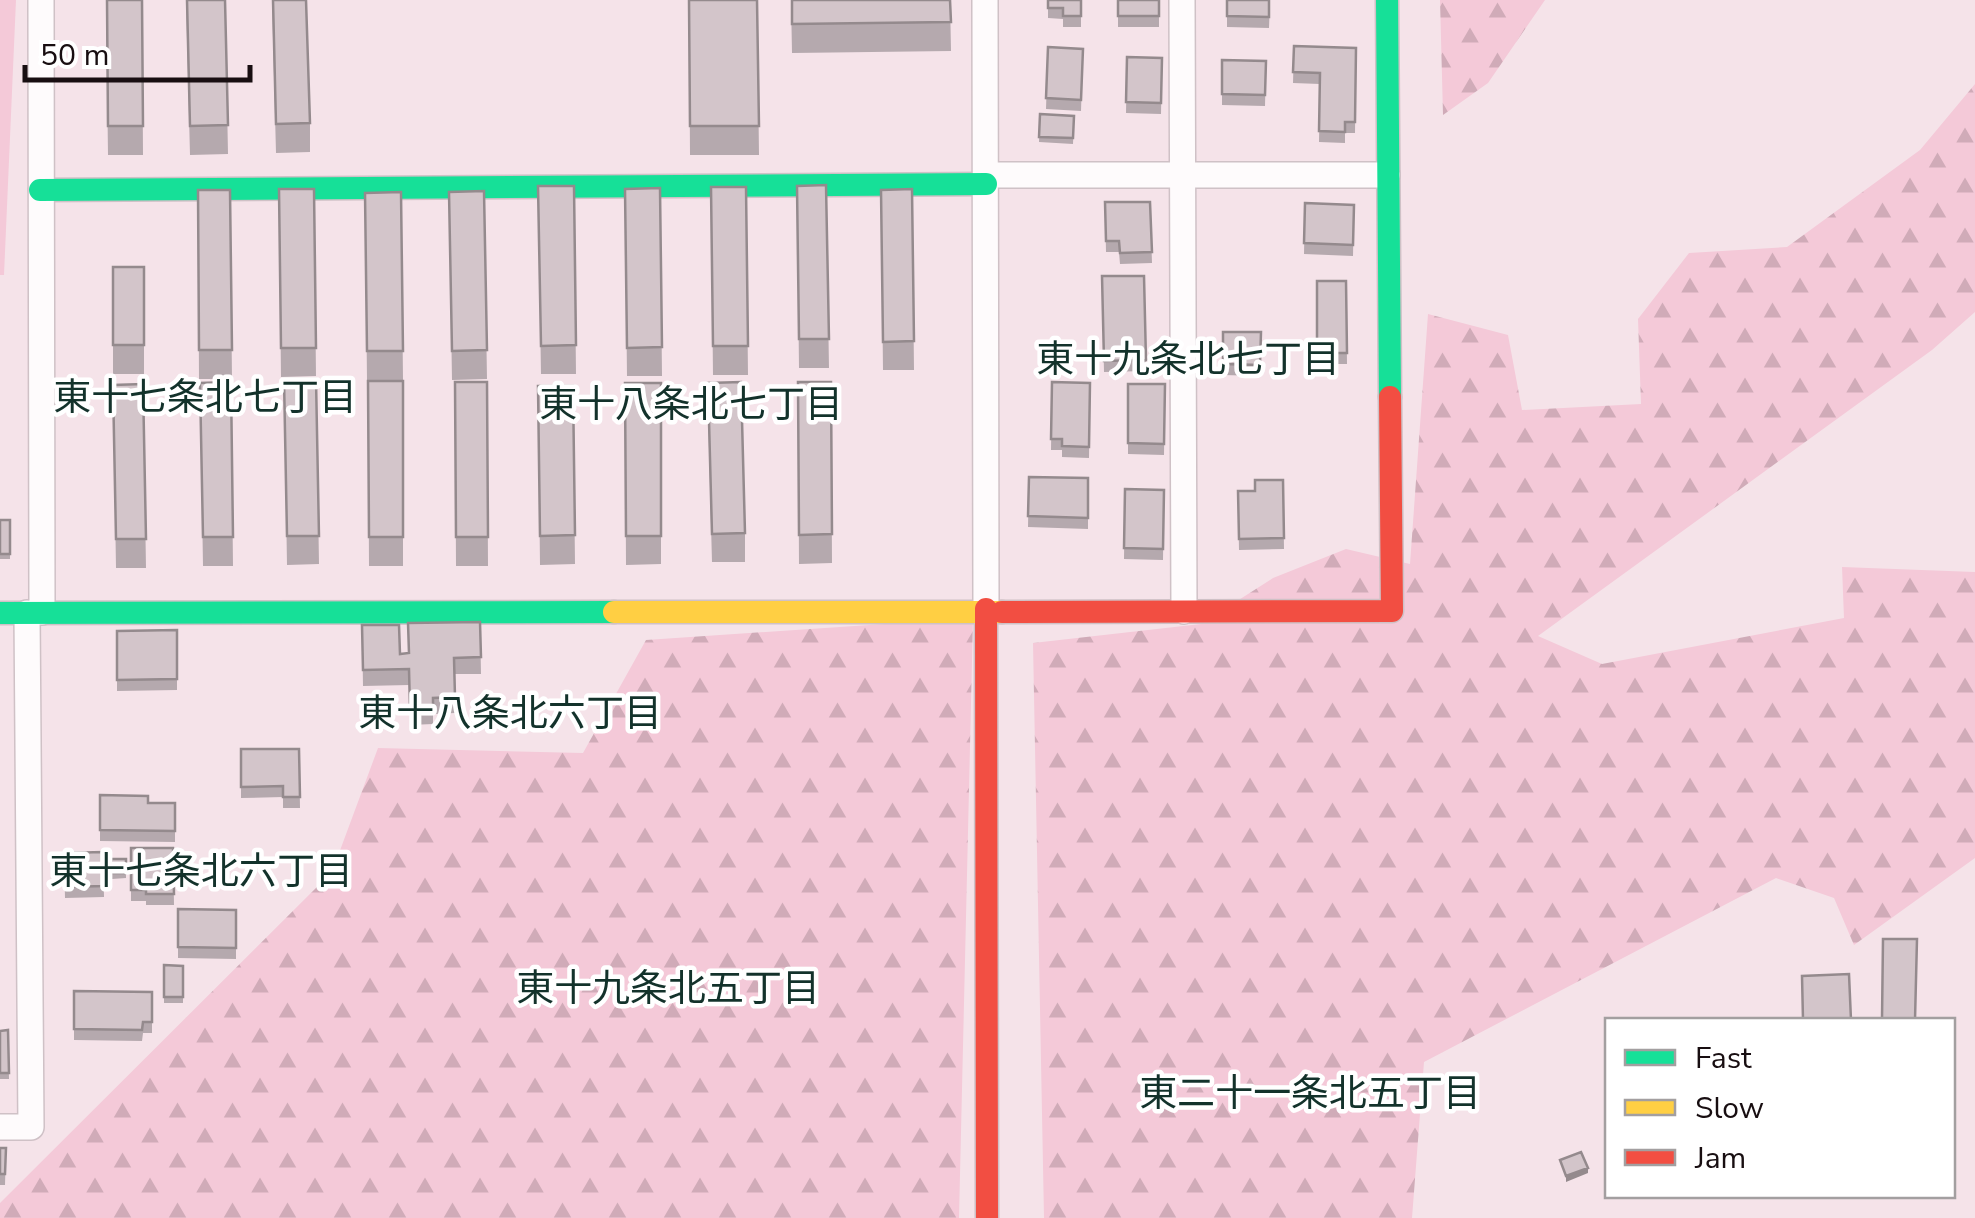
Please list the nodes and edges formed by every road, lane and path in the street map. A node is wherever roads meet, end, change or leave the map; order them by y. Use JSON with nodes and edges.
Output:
{"nodes":[{"id":1,"x":41,"y":0,"type":"edge"},
{"id":2,"x":985,"y":0,"type":"edge"},
{"id":3,"x":1182,"y":0,"type":"edge"},
{"id":4,"x":1387,"y":0,"type":"edge"},
{"id":5,"x":1387,"y":174,"type":"junction"},
{"id":6,"x":1184,"y":175,"type":"junction"},
{"id":7,"x":986,"y":180,"type":"junction"},
{"id":8,"x":40,"y":190,"type":"junction"},
{"id":9,"x":986,"y":609,"type":"junction"},
{"id":10,"x":1184,"y":611,"type":"junction"},
{"id":11,"x":0,"y":613,"type":"edge"},
{"id":12,"x":35,"y":613,"type":"junction"},
{"id":13,"x":0,"y":1127,"type":"edge"},
{"id":14,"x":987,"y":1218,"type":"edge"}],
"edges":[{"from":1,"to":8,"type":"street"},
{"from":2,"to":7,"type":"street"},
{"from":3,"to":6,"type":"street"},
{"from":4,"to":5,"type":"street"},
{"from":5,"to":6,"type":"street"},
{"from":5,"to":10,"type":"street"},
{"from":6,"to":7,"type":"street"},
{"from":6,"to":10,"type":"street"},
{"from":7,"to":8,"type":"street"},
{"from":7,"to":9,"type":"street"},
{"from":8,"to":12,"type":"street"},
{"from":9,"to":10,"type":"street"},
{"from":9,"to":12,"type":"street"},
{"from":9,"to":14,"type":"street"},
{"from":11,"to":12,"type":"street"},
{"from":12,"to":13,"type":"street"}]}
